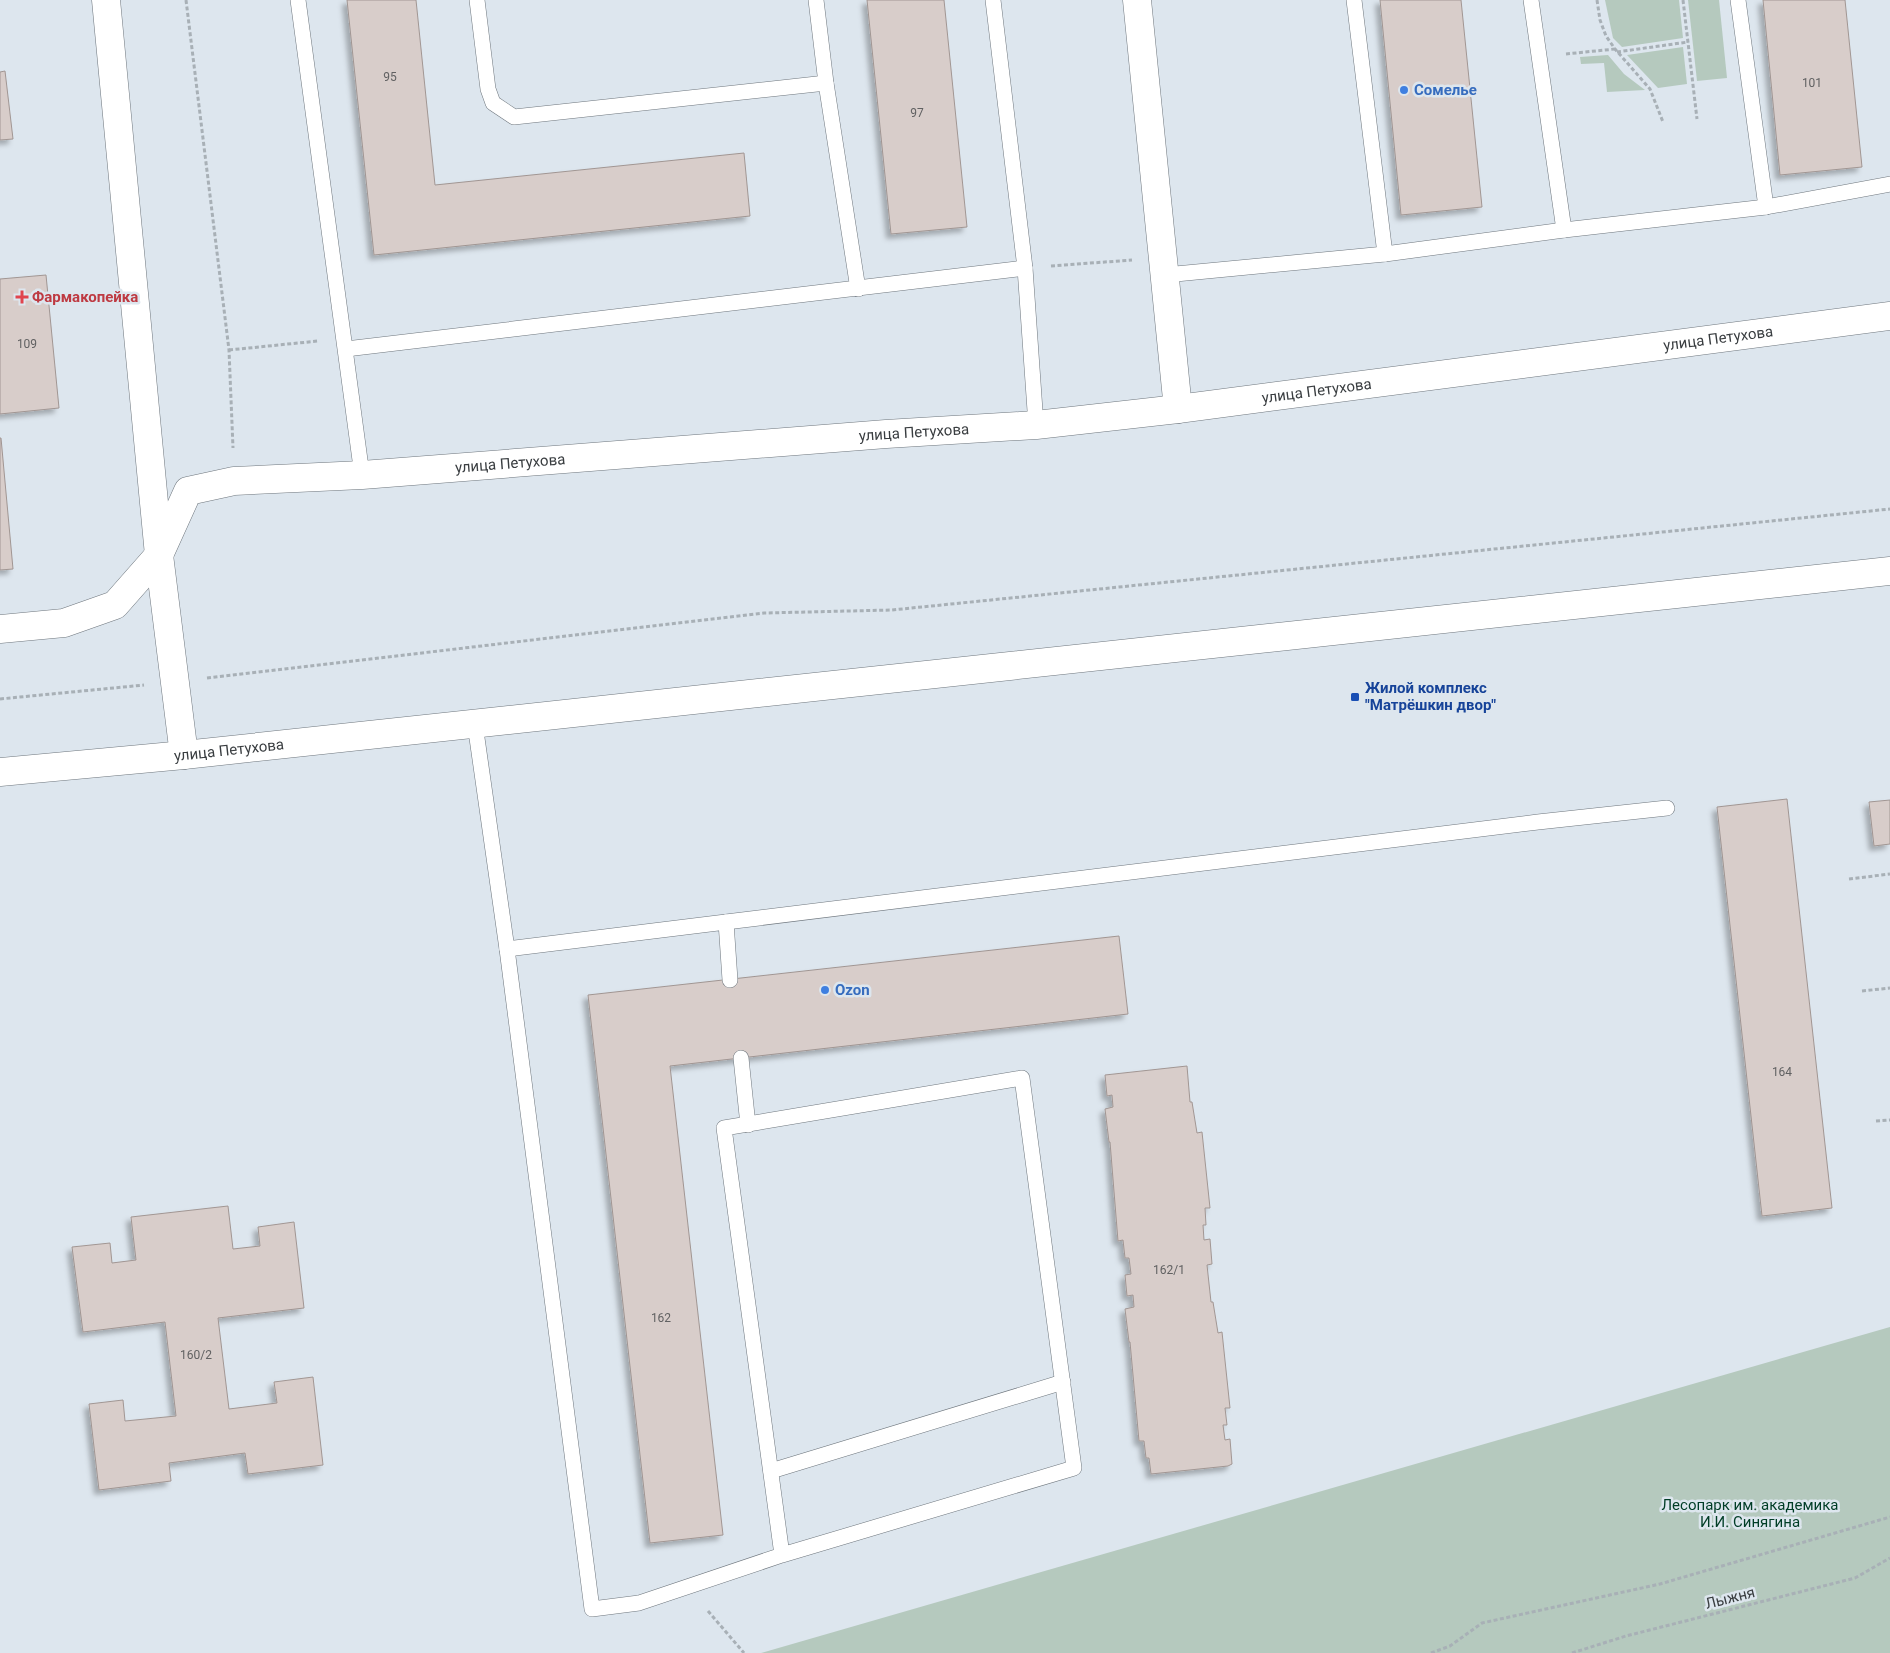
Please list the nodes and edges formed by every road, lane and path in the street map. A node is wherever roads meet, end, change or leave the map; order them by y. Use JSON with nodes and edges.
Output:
{"nodes":[{"id":1,"x":106,"y":0,"type":"edge"},
{"id":2,"x":186,"y":0,"type":"edge"},
{"id":3,"x":298,"y":0,"type":"edge"},
{"id":4,"x":477,"y":0,"type":"edge"},
{"id":5,"x":816,"y":0,"type":"edge"},
{"id":6,"x":993,"y":0,"type":"edge"},
{"id":7,"x":1138,"y":0,"type":"edge"},
{"id":8,"x":1354,"y":0,"type":"edge"},
{"id":9,"x":1531,"y":0,"type":"edge"},
{"id":10,"x":1597,"y":0,"type":"edge"},
{"id":11,"x":1683,"y":0,"type":"edge"},
{"id":12,"x":1738,"y":0,"type":"edge"},
{"id":13,"x":1688,"y":42,"type":"junction"},
{"id":14,"x":1616,"y":50,"type":"junction"},
{"id":15,"x":1539,"y":57,"type":"junction"},
{"id":16,"x":826,"y":83,"type":"junction"},
{"id":17,"x":1697,"y":119,"type":"dead end"},
{"id":18,"x":1663,"y":122,"type":"dead end"},
{"id":19,"x":1890,"y":184,"type":"edge"},
{"id":20,"x":1766,"y":207,"type":"junction"},
{"id":21,"x":1564,"y":230,"type":"junction"},
{"id":22,"x":1386,"y":254,"type":"junction"},
{"id":23,"x":1025,"y":268,"type":"junction"},
{"id":24,"x":1165,"y":275,"type":"junction"},
{"id":25,"x":858,"y":289,"type":"junction"},
{"id":26,"x":1890,"y":316,"type":"edge"},
{"id":27,"x":344,"y":343,"type":"junction"},
{"id":28,"x":229,"y":350,"type":"junction"},
{"id":29,"x":1178,"y":409,"type":"junction"},
{"id":30,"x":1036,"y":425,"type":"junction"},
{"id":31,"x":362,"y":475,"type":"junction"},
{"id":32,"x":234,"y":481,"type":"junction"},
{"id":33,"x":1890,"y":509,"type":"edge"},
{"id":34,"x":159,"y":555,"type":"junction"},
{"id":35,"x":1890,"y":571,"type":"edge"},
{"id":36,"x":0,"y":630,"type":"edge"},
{"id":37,"x":173,"y":682,"type":"junction"},
{"id":38,"x":0,"y":699,"type":"edge"},
{"id":39,"x":475,"y":724,"type":"junction"},
{"id":40,"x":184,"y":755,"type":"junction"},
{"id":41,"x":0,"y":772,"type":"edge"},
{"id":42,"x":1667,"y":808,"type":"dead end"},
{"id":43,"x":1890,"y":874,"type":"edge"},
{"id":44,"x":1849,"y":879,"type":"dead end"},
{"id":45,"x":726,"y":922,"type":"junction"},
{"id":46,"x":507,"y":949,"type":"junction"},
{"id":47,"x":730,"y":980,"type":"dead end"},
{"id":48,"x":1890,"y":988,"type":"edge"},
{"id":49,"x":1862,"y":991,"type":"dead end"},
{"id":50,"x":741,"y":1058,"type":"dead end"},
{"id":51,"x":1890,"y":1120,"type":"edge"},
{"id":52,"x":1876,"y":1121,"type":"dead end"},
{"id":53,"x":748,"y":1125,"type":"junction"},
{"id":54,"x":1062,"y":1382,"type":"junction"},
{"id":55,"x":771,"y":1471,"type":"junction"},
{"id":56,"x":1890,"y":1517,"type":"edge"},
{"id":57,"x":782,"y":1555,"type":"junction"},
{"id":58,"x":1890,"y":1558,"type":"edge"},
{"id":59,"x":708,"y":1611,"type":"dead end"},
{"id":60,"x":744,"y":1653,"type":"edge"},
{"id":61,"x":1431,"y":1653,"type":"edge"},
{"id":62,"x":1572,"y":1653,"type":"edge"}],
"edges":[{"from":1,"to":34,"type":"street"},
{"from":2,"to":28,"type":"path"},
{"from":3,"to":27,"type":"lane"},
{"from":4,"to":16,"type":"lane"},
{"from":5,"to":16,"type":"lane"},
{"from":6,"to":23,"type":"lane"},
{"from":7,"to":24,"type":"street"},
{"from":8,"to":22,"type":"lane"},
{"from":9,"to":15,"type":"lane"},
{"from":10,"to":14,"type":"path"},
{"from":11,"to":13,"type":"path"},
{"from":12,"to":20,"type":"lane"},
{"from":13,"to":14,"type":"path"},
{"from":13,"to":17,"type":"path"},
{"from":14,"to":15,"type":"path"},
{"from":14,"to":18,"type":"path"},
{"from":15,"to":21,"type":"lane"},
{"from":16,"to":25,"type":"lane"},
{"from":19,"to":20,"type":"lane"},
{"from":20,"to":21,"type":"lane"},
{"from":21,"to":22,"type":"lane"},
{"from":22,"to":24,"type":"lane"},
{"from":23,"to":24,"type":"path"},
{"from":23,"to":25,"type":"lane"},
{"from":23,"to":30,"type":"lane"},
{"from":24,"to":29,"type":"street"},
{"from":25,"to":27,"type":"lane"},
{"from":26,"to":29,"type":"street","name":"улица Петухова"},
{"from":27,"to":28,"type":"path"},
{"from":27,"to":31,"type":"lane"},
{"from":28,"to":32,"type":"path"},
{"from":29,"to":30,"type":"street","name":"улица Петухова"},
{"from":30,"to":31,"type":"street","name":"улица Петухова"},
{"from":31,"to":32,"type":"street","name":"улица Петухова"},
{"from":32,"to":34,"type":"street","name":"улица Петухова"},
{"from":33,"to":37,"type":"path"},
{"from":34,"to":36,"type":"street","name":"улица Петухова"},
{"from":34,"to":37,"type":"street"},
{"from":35,"to":39,"type":"street","name":"улица Петухова"},
{"from":37,"to":38,"type":"path"},
{"from":37,"to":40,"type":"street"},
{"from":39,"to":40,"type":"street","name":"улица Петухова"},
{"from":39,"to":46,"type":"lane"},
{"from":40,"to":41,"type":"street","name":"улица Петухова"},
{"from":42,"to":45,"type":"lane"},
{"from":43,"to":44,"type":"path"},
{"from":45,"to":46,"type":"lane"},
{"from":45,"to":47,"type":"lane"},
{"from":46,"to":57,"type":"lane"},
{"from":48,"to":49,"type":"path"},
{"from":50,"to":53,"type":"lane"},
{"from":51,"to":52,"type":"path"},
{"from":53,"to":54,"type":"lane"},
{"from":53,"to":55,"type":"lane"},
{"from":54,"to":55,"type":"lane"},
{"from":54,"to":57,"type":"lane"},
{"from":55,"to":57,"type":"lane"},
{"from":56,"to":61,"type":"path"},
{"from":58,"to":62,"type":"path","name":"Лыжня"},
{"from":59,"to":60,"type":"path"}]}
